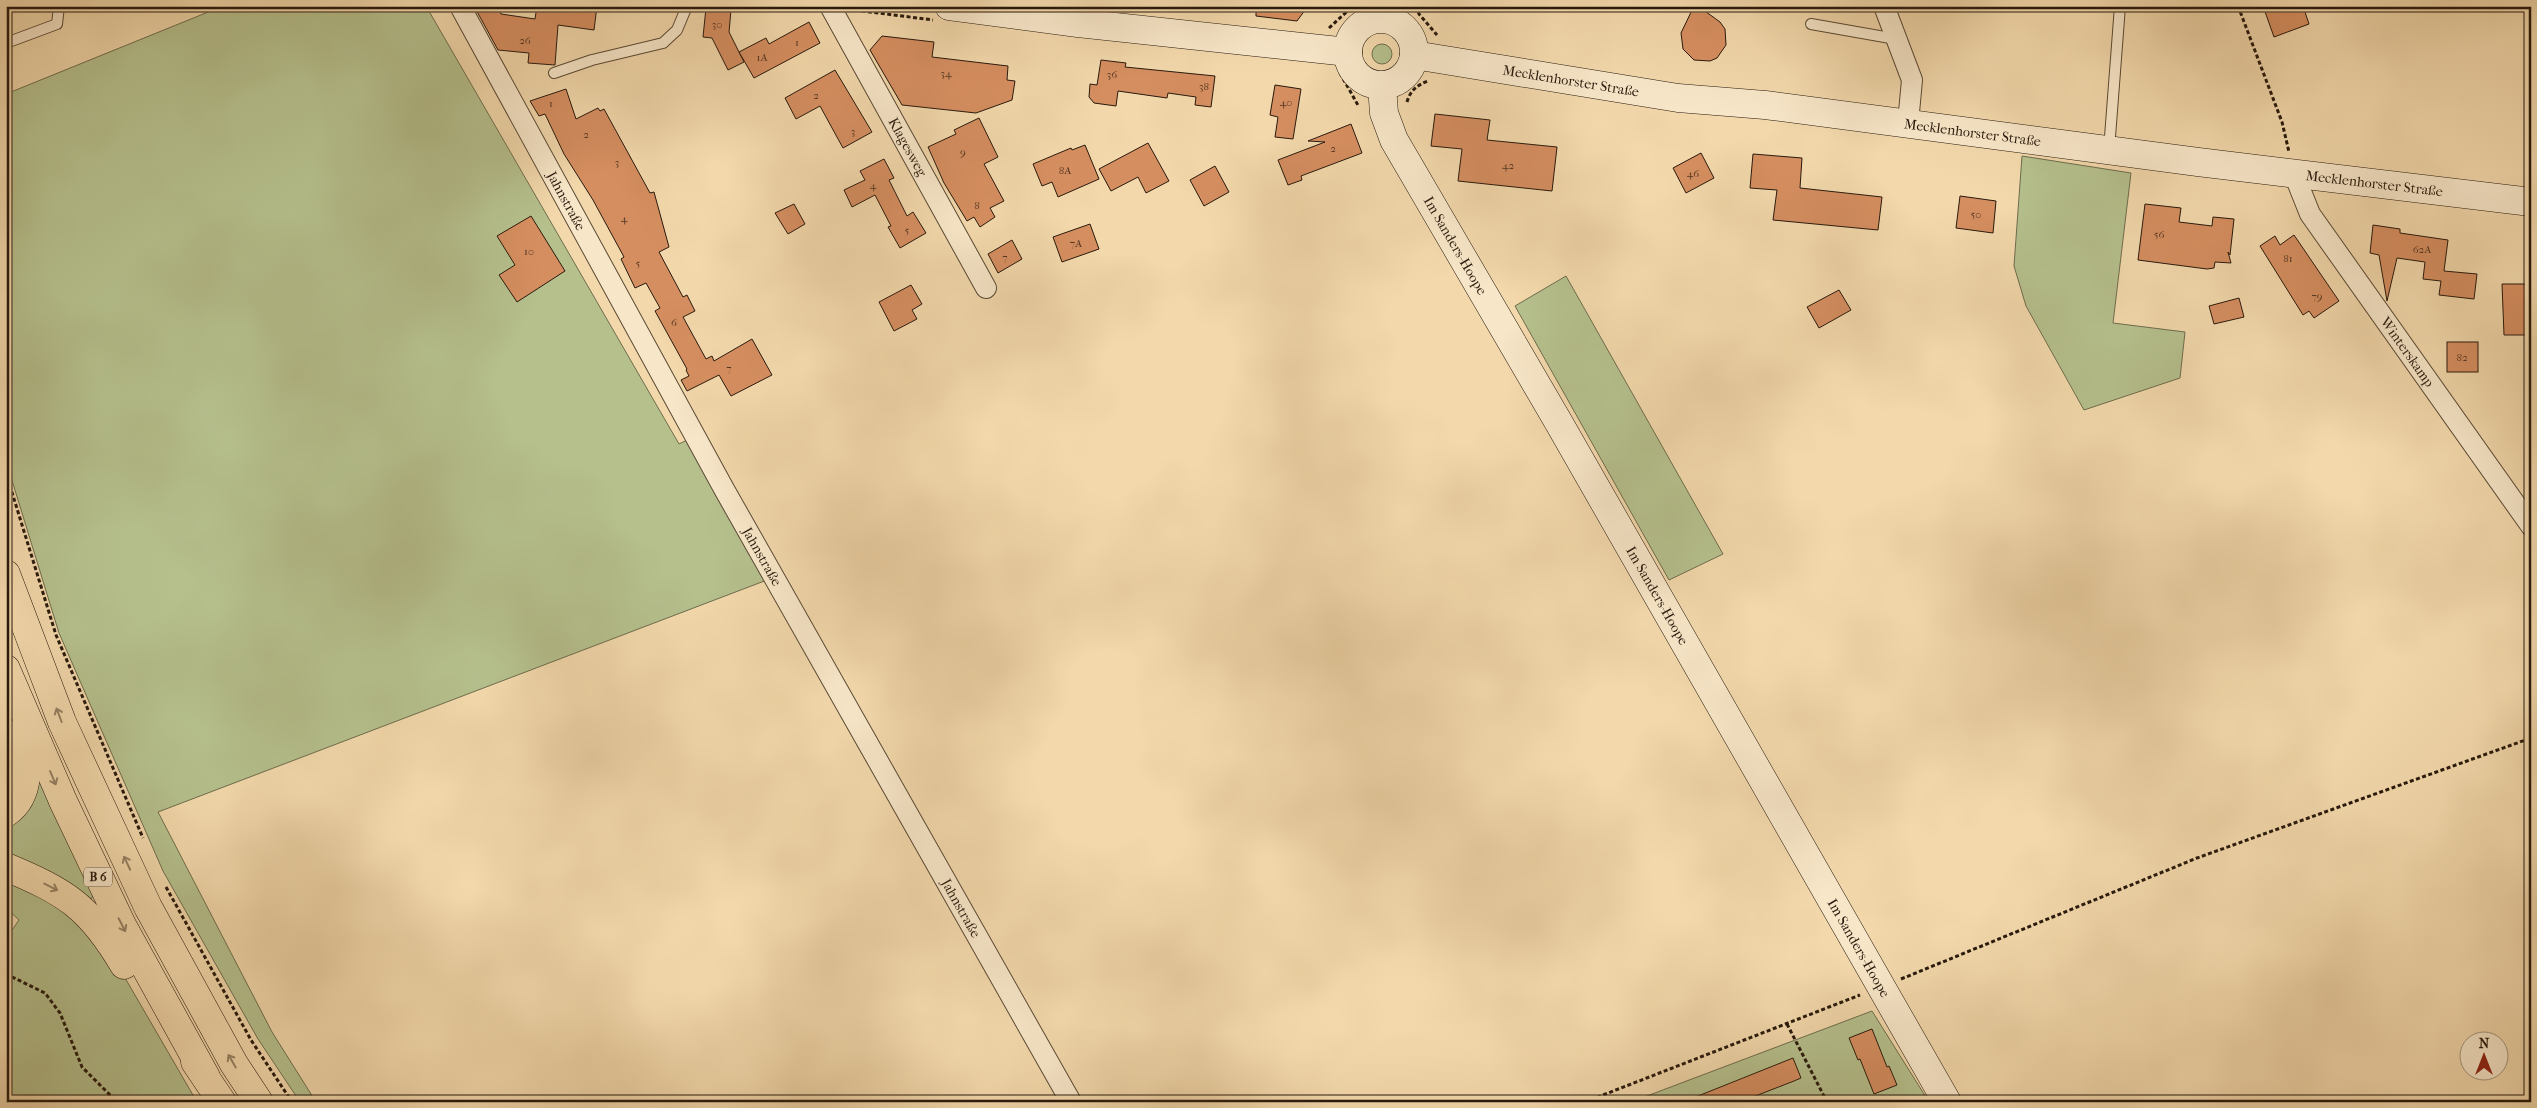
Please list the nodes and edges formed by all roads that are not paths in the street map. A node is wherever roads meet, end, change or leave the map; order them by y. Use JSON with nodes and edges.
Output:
{"nodes":[{"id":1,"x":59,"y":6,"type":"edge"},
{"id":2,"x":460,"y":6,"type":"edge"},
{"id":3,"x":687,"y":6,"type":"edge"},
{"id":4,"x":830,"y":6,"type":"edge"},
{"id":5,"x":951,"y":6,"type":"edge"},
{"id":6,"x":1884,"y":6,"type":"edge"},
{"id":7,"x":2120,"y":6,"type":"edge"},
{"id":8,"x":1389,"y":13,"type":"edge"},
{"id":9,"x":1812,"y":24,"type":"dead end"},
{"id":10,"x":1896,"y":39,"type":"junction"},
{"id":11,"x":6,"y":43,"type":"edge"},
{"id":12,"x":1348,"y":52,"type":"junction"},
{"id":13,"x":1414,"y":55,"type":"junction"},
{"id":14,"x":554,"y":73,"type":"dead end"},
{"id":15,"x":1382,"y":86,"type":"junction"},
{"id":16,"x":1908,"y":123,"type":"junction"},
{"id":17,"x":2109,"y":151,"type":"junction"},
{"id":18,"x":2294,"y":174,"type":"junction"},
{"id":19,"x":2531,"y":202,"type":"edge"},
{"id":20,"x":986,"y":288,"type":"dead end"},
{"id":21,"x":2531,"y":526,"type":"edge"},
{"id":22,"x":6,"y":574,"type":"edge"},
{"id":23,"x":8,"y":673,"type":"edge"},
{"id":24,"x":6,"y":813,"type":"edge"},
{"id":25,"x":6,"y":867,"type":"edge"},
{"id":26,"x":206,"y":1077,"type":"junction"},
{"id":27,"x":222,"y":1102,"type":"edge"},
{"id":28,"x":259,"y":1102,"type":"edge"},
{"id":29,"x":1071,"y":1102,"type":"edge"},
{"id":30,"x":1947,"y":1102,"type":"edge"}],
"edges":[{"from":1,"to":11,"type":"lane"},
{"from":2,"to":29,"type":"street","name":"Jahnstraße"},
{"from":3,"to":14,"type":"lane"},
{"from":4,"to":20,"type":"street","name":"Klagesweg"},
{"from":5,"to":12,"type":"street"},
{"from":6,"to":10,"type":"street"},
{"from":7,"to":17,"type":"lane"},
{"from":8,"to":12,"type":"street"},
{"from":8,"to":13,"type":"street"},
{"from":9,"to":10,"type":"lane"},
{"from":10,"to":16,"type":"street"},
{"from":12,"to":15,"type":"street"},
{"from":13,"to":15,"type":"street"},
{"from":13,"to":16,"type":"street","name":"Mecklenhorster Straße"},
{"from":15,"to":30,"type":"street","name":"Im Sanders-Hoope"},
{"from":16,"to":17,"type":"street","name":"Mecklenhorster Straße"},
{"from":17,"to":18,"type":"street","name":"Mecklenhorster Straße"},
{"from":18,"to":19,"type":"street","name":"Mecklenhorster Straße"},
{"from":18,"to":21,"type":"street","name":"Winterskamp"},
{"from":28,"to":22,"type":"highway","number":"B 6","one_way":true},
{"from":23,"to":24,"type":"highway","number":"B 6"},
{"from":23,"to":26,"type":"highway","number":"B 6","one_way":true},
{"from":25,"to":26,"type":"highway","number":"B 6","one_way":true},
{"from":26,"to":27,"type":"highway","number":"B 6"}]}
